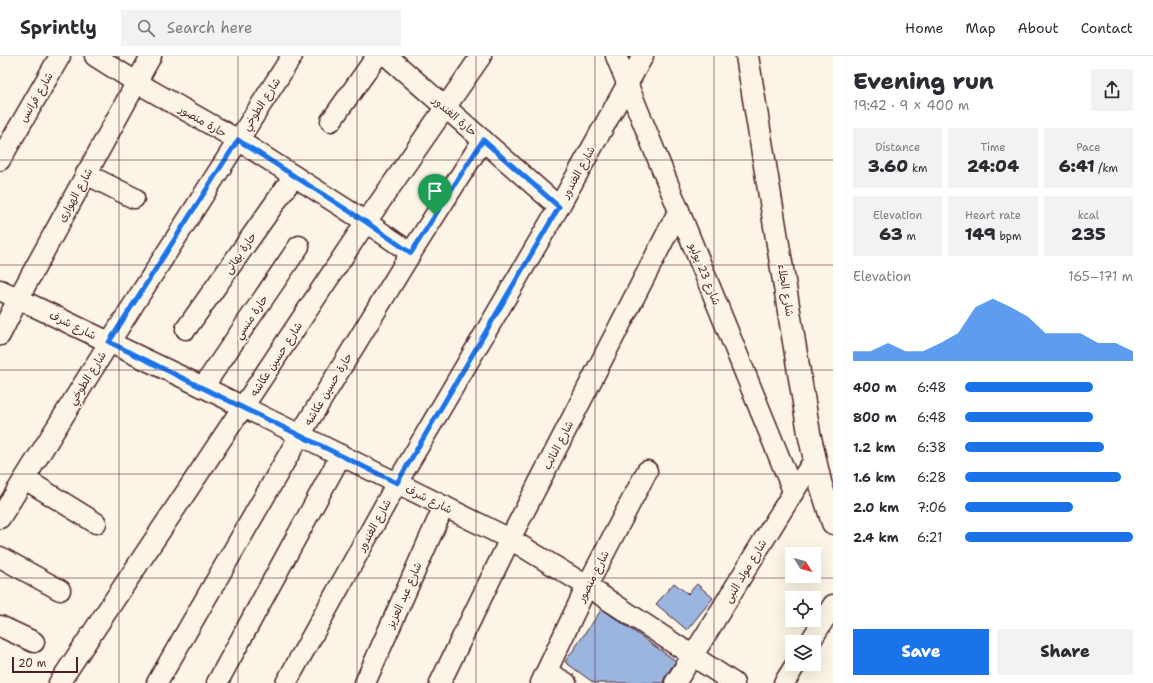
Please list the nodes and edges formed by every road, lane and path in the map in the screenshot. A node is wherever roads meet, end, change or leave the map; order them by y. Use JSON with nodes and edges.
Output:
{"nodes":[{"id":1,"x":60,"y":56,"type":"edge"},
{"id":2,"x":95,"y":56,"type":"edge"},
{"id":3,"x":151,"y":56,"type":"edge"},
{"id":4,"x":292,"y":56,"type":"edge"},
{"id":5,"x":377,"y":56,"type":"edge"},
{"id":6,"x":387,"y":56,"type":"edge"},
{"id":7,"x":481,"y":56,"type":"edge"},
{"id":8,"x":616,"y":56,"type":"edge"},
{"id":9,"x":644,"y":56,"type":"edge"},
{"id":10,"x":747,"y":56,"type":"edge"},
{"id":11,"x":136,"y":82,"type":"junction"},
{"id":12,"x":628,"y":83,"type":"junction"},
{"id":13,"x":446,"y":108,"type":"junction"},
{"id":14,"x":331,"y":121,"type":"dead end"},
{"id":15,"x":238,"y":140,"type":"junction"},
{"id":16,"x":483,"y":140,"type":"junction"},
{"id":17,"x":0,"y":160,"type":"edge"},
{"id":18,"x":86,"y":174,"type":"junction"},
{"id":19,"x":294,"y":176,"type":"junction"},
{"id":20,"x":134,"y":198,"type":"dead end"},
{"id":21,"x":559,"y":207,"type":"junction"},
{"id":22,"x":679,"y":210,"type":"junction"},
{"id":23,"x":366,"y":222,"type":"junction"},
{"id":24,"x":299,"y":246,"type":"dead end"},
{"id":25,"x":411,"y":253,"type":"junction"},
{"id":26,"x":0,"y":290,"type":"edge"},
{"id":27,"x":18,"y":299,"type":"junction"},
{"id":28,"x":186,"y":329,"type":"dead end"},
{"id":29,"x":0,"y":335,"type":"edge"},
{"id":30,"x":109,"y":342,"type":"junction"},
{"id":31,"x":203,"y":388,"type":"junction"},
{"id":32,"x":243,"y":407,"type":"junction"},
{"id":33,"x":300,"y":435,"type":"junction"},
{"id":34,"x":341,"y":455,"type":"junction"},
{"id":35,"x":815,"y":458,"type":"junction"},
{"id":36,"x":647,"y":471,"type":"dead end"},
{"id":37,"x":25,"y":479,"type":"junction"},
{"id":38,"x":397,"y":483,"type":"junction"},
{"id":39,"x":793,"y":491,"type":"junction"},
{"id":40,"x":444,"y":506,"type":"junction"},
{"id":41,"x":0,"y":518,"type":"edge"},
{"id":42,"x":96,"y":523,"type":"dead end"},
{"id":43,"x":833,"y":523,"type":"edge"},
{"id":44,"x":510,"y":539,"type":"junction"},
{"id":45,"x":0,"y":557,"type":"edge"},
{"id":46,"x":587,"y":586,"type":"junction"},
{"id":47,"x":60,"y":590,"type":"dead end"},
{"id":48,"x":833,"y":605,"type":"edge"},
{"id":49,"x":0,"y":626,"type":"edge"},
{"id":50,"x":814,"y":635,"type":"edge"},
{"id":51,"x":34,"y":642,"type":"dead end"},
{"id":52,"x":693,"y":655,"type":"junction"},
{"id":53,"x":792,"y":671,"type":"edge"},
{"id":54,"x":544,"y":677,"type":"edge"},
{"id":55,"x":59,"y":683,"type":"edge"},
{"id":56,"x":157,"y":683,"type":"edge"},
{"id":57,"x":217,"y":683,"type":"edge"},
{"id":58,"x":286,"y":683,"type":"edge"},
{"id":59,"x":365,"y":683,"type":"edge"},
{"id":60,"x":440,"y":683,"type":"edge"},
{"id":61,"x":566,"y":683,"type":"edge"},
{"id":62,"x":675,"y":683,"type":"edge"},
{"id":63,"x":734,"y":683,"type":"edge"},
{"id":64,"x":784,"y":683,"type":"edge"}],
"edges":[{"from":1,"to":17,"type":"street","name":"شارع فرانس"},
{"from":2,"to":11,"type":"street","name":"حارة منصور"},
{"from":3,"to":11,"type":"street","name":"شارع الهوارى"},
{"from":4,"to":15,"type":"street","name":"شارع الطوخي"},
{"from":5,"to":14,"type":"street"},
{"from":6,"to":13,"type":"street","name":"حارة الغندور"},
{"from":7,"to":13,"type":"street","name":"شارع حسين عكاشه"},
{"from":8,"to":12,"type":"street","name":"شارع 23 يوليو"},
{"from":9,"to":12,"type":"street","name":"شارع الغندور"},
{"from":10,"to":35,"type":"highway","name":"شارع الجلاء"},
{"from":11,"to":15,"type":"street","name":"حارة منصور"},
{"from":11,"to":18,"type":"street","name":"شارع الهوارى"},
{"from":12,"to":21,"type":"street","name":"شارع الغندور"},
{"from":12,"to":22,"type":"street","name":"شارع 23 يوليو"},
{"from":13,"to":16,"type":"street","name":"حارة الغندور"},
{"from":13,"to":23,"type":"street","name":"شارع حسين عكاشه"},
{"from":15,"to":19,"type":"street","name":"حارة منصور"},
{"from":15,"to":30,"type":"street","name":"شارع الطوخي"},
{"from":16,"to":21,"type":"street","name":"حارة الغندور"},
{"from":16,"to":25,"type":"street","name":"حارة حسين عكاشه"},
{"from":18,"to":20,"type":"street"},
{"from":18,"to":27,"type":"street","name":"شارع الهوارى"},
{"from":19,"to":23,"type":"street","name":"حارة منصور"},
{"from":19,"to":28,"type":"street","name":"حارة بهائى"},
{"from":21,"to":38,"type":"street","name":"شارع الغندور"},
{"from":22,"to":39,"type":"street","name":"شارع 23 يوليو"},
{"from":22,"to":44,"type":"street","name":"شارع النائب"},
{"from":23,"to":25,"type":"street","name":"حارة منصور"},
{"from":23,"to":32,"type":"street","name":"شارع حسين عكاشه"},
{"from":24,"to":31,"type":"street","name":"حارة منسي"},
{"from":25,"to":33,"type":"street","name":"حارة حسين عكاشه"},
{"from":26,"to":27,"type":"street","name":"شارع شرف"},
{"from":27,"to":29,"type":"street","name":"شارع الهوارى"},
{"from":27,"to":30,"type":"street","name":"شارع شرف"},
{"from":30,"to":31,"type":"street","name":"شارع شرف"},
{"from":30,"to":37,"type":"street","name":"شارع الطوخي"},
{"from":31,"to":32,"type":"street","name":"شارع شرف"},
{"from":32,"to":33,"type":"street","name":"شارع شرف"},
{"from":32,"to":55,"type":"street","name":"شارع حسين عكاشه"},
{"from":33,"to":34,"type":"street","name":"شارع شرف"},
{"from":33,"to":56,"type":"street","name":"حارة حسين عكاشه"},
{"from":34,"to":38,"type":"street","name":"شارع شرف"},
{"from":34,"to":57,"type":"street"},
{"from":35,"to":39,"type":"street","name":"شارع مولد النبى"},
{"from":35,"to":43,"type":"highway","name":"شارع الجلاء"},
{"from":36,"to":46,"type":"street","name":"شارع منصور"},
{"from":37,"to":41,"type":"street","name":"شارع الطوخي"},
{"from":37,"to":42,"type":"street"},
{"from":38,"to":40,"type":"street","name":"شارع شرف"},
{"from":38,"to":58,"type":"street","name":"شارع الغندور"},
{"from":39,"to":52,"type":"street","name":"شارع مولد النبى"},
{"from":40,"to":44,"type":"street","name":"شارع شرف"},
{"from":40,"to":59,"type":"street","name":"شارع عبد العزيز"},
{"from":44,"to":46,"type":"street","name":"شارع شرف"},
{"from":44,"to":60,"type":"street","name":"شارع النائب"},
{"from":45,"to":47,"type":"street"},
{"from":46,"to":52,"type":"street","name":"شارع شرف"},
{"from":46,"to":54,"type":"street","name":"شارع منصور"},
{"from":48,"to":50,"type":"street"},
{"from":49,"to":51,"type":"street"},
{"from":52,"to":62,"type":"street","name":"شارع مولد النبى"},
{"from":52,"to":63,"type":"street","name":"شارع شرف"},
{"from":53,"to":64,"type":"street"},
{"from":54,"to":61,"type":"street"}]}
